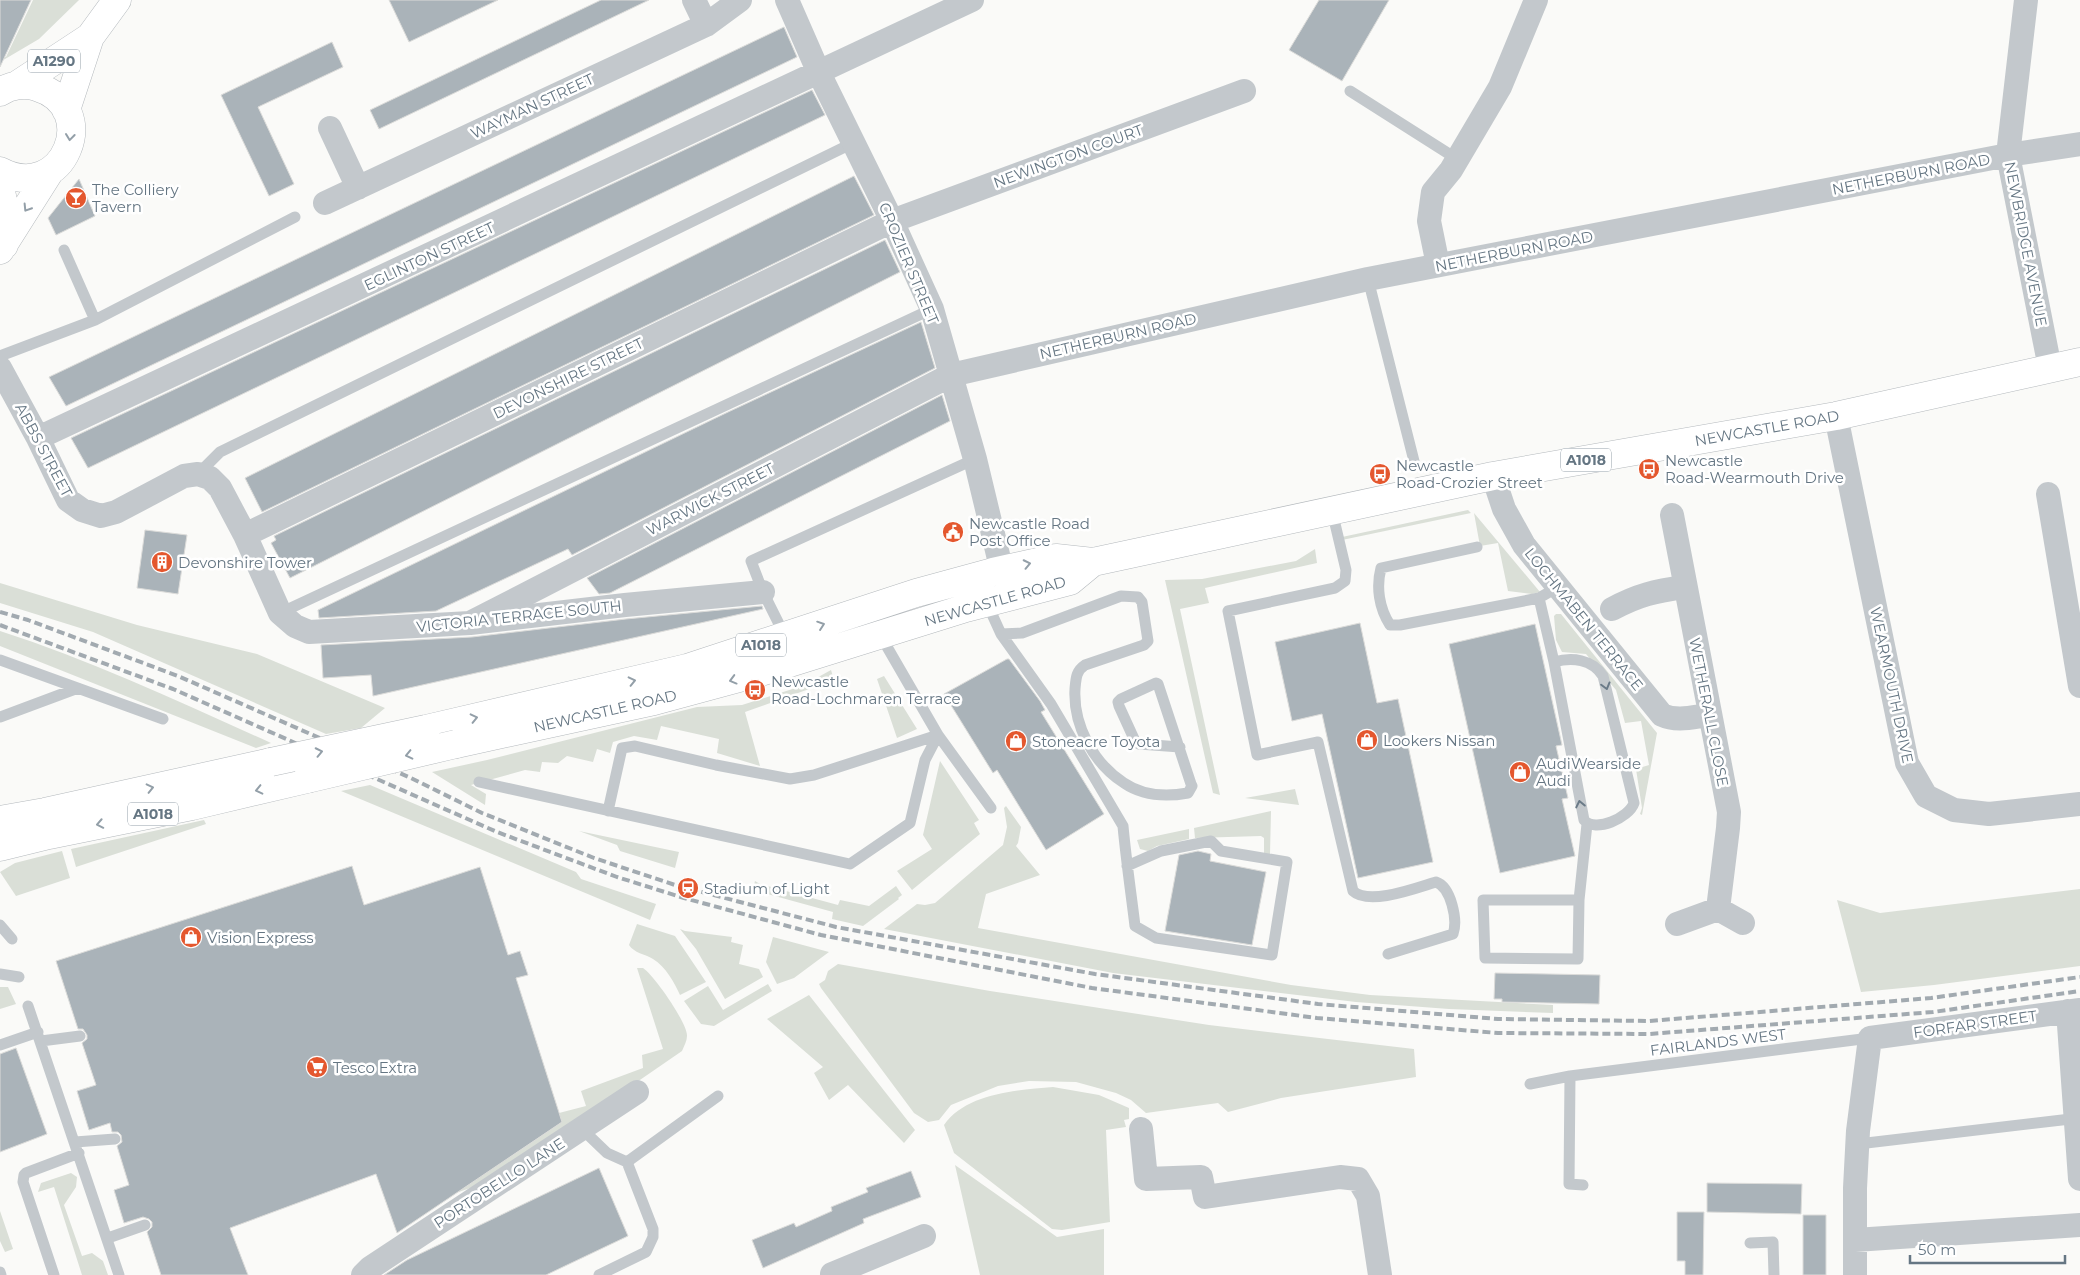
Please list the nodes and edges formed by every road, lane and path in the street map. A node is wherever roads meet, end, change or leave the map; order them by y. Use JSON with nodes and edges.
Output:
{"nodes":[{"id":1,"x":117,"y":0,"type":"edge"},
{"id":2,"x":694,"y":0,"type":"edge"},
{"id":3,"x":740,"y":0,"type":"edge"},
{"id":4,"x":787,"y":0,"type":"edge"},
{"id":5,"x":972,"y":0,"type":"edge"},
{"id":6,"x":1536,"y":0,"type":"edge"},
{"id":7,"x":2026,"y":0,"type":"edge"},
{"id":8,"x":706,"y":25,"type":"junction"},
{"id":9,"x":90,"y":37,"type":"junction"},
{"id":10,"x":819,"y":73,"type":"junction"},
{"id":11,"x":8,"y":89,"type":"edge"},
{"id":12,"x":1244,"y":91,"type":"dead end"},
{"id":13,"x":1350,"y":91,"type":"dead end"},
{"id":14,"x":66,"y":110,"type":"junction"},
{"id":15,"x":330,"y":128,"type":"dead end"},
{"id":16,"x":853,"y":143,"type":"junction"},
{"id":17,"x":2080,"y":144,"type":"edge"},
{"id":18,"x":2008,"y":155,"type":"junction"},
{"id":19,"x":1457,"y":159,"type":"junction"},
{"id":20,"x":0,"y":171,"type":"edge"},
{"id":21,"x":50,"y":172,"type":"junction"},
{"id":22,"x":0,"y":187,"type":"edge"},
{"id":23,"x":358,"y":188,"type":"junction"},
{"id":24,"x":325,"y":203,"type":"dead end"},
{"id":25,"x":295,"y":217,"type":"dead end"},
{"id":26,"x":892,"y":221,"type":"junction"},
{"id":27,"x":2,"y":248,"type":"edge"},
{"id":28,"x":64,"y":250,"type":"dead end"},
{"id":29,"x":1438,"y":265,"type":"junction"},
{"id":30,"x":1368,"y":279,"type":"junction"},
{"id":31,"x":932,"y":310,"type":"junction"},
{"id":32,"x":95,"y":320,"type":"junction"},
{"id":33,"x":0,"y":356,"type":"edge"},
{"id":34,"x":2080,"y":362,"type":"edge"},
{"id":35,"x":0,"y":368,"type":"edge"},
{"id":36,"x":2050,"y":368,"type":"junction"},
{"id":37,"x":951,"y":375,"type":"junction"},
{"id":38,"x":1836,"y":416,"type":"junction"},
{"id":39,"x":38,"y":438,"type":"junction"},
{"id":40,"x":975,"y":459,"type":"junction"},
{"id":41,"x":1414,"y":461,"type":"dead end"},
{"id":42,"x":198,"y":474,"type":"junction"},
{"id":43,"x":1493,"y":476,"type":"junction"},
{"id":44,"x":2048,"y":494,"type":"dead end"},
{"id":45,"x":1332,"y":511,"type":"junction"},
{"id":46,"x":1672,"y":515,"type":"dead end"},
{"id":47,"x":244,"y":535,"type":"junction"},
{"id":48,"x":1477,"y":548,"type":"dead end"},
{"id":49,"x":1685,"y":587,"type":"junction"},
{"id":50,"x":989,"y":588,"type":"junction"},
{"id":51,"x":763,"y":592,"type":"junction"},
{"id":52,"x":1548,"y":592,"type":"junction"},
{"id":53,"x":1612,"y":609,"type":"dead end"},
{"id":54,"x":280,"y":613,"type":"junction"},
{"id":55,"x":875,"y":622,"type":"junction"},
{"id":56,"x":470,"y":623,"type":"junction"},
{"id":57,"x":1001,"y":634,"type":"junction"},
{"id":58,"x":786,"y":637,"type":"junction"},
{"id":59,"x":0,"y":660,"type":"edge"},
{"id":60,"x":1554,"y":662,"type":"junction"},
{"id":61,"x":2080,"y":686,"type":"edge"},
{"id":62,"x":78,"y":688,"type":"junction"},
{"id":63,"x":1709,"y":715,"type":"junction"},
{"id":64,"x":0,"y":717,"type":"edge"},
{"id":65,"x":163,"y":719,"type":"dead end"},
{"id":66,"x":938,"y":734,"type":"junction"},
{"id":67,"x":1180,"y":747,"type":"junction"},
{"id":68,"x":479,"y":782,"type":"dead end"},
{"id":69,"x":2080,"y":804,"type":"edge"},
{"id":70,"x":992,"y":808,"type":"dead end"},
{"id":71,"x":608,"y":811,"type":"junction"},
{"id":72,"x":0,"y":820,"type":"edge"},
{"id":73,"x":1587,"y":824,"type":"junction"},
{"id":74,"x":0,"y":847,"type":"edge"},
{"id":75,"x":1127,"y":866,"type":"junction"},
{"id":76,"x":1579,"y":900,"type":"junction"},
{"id":77,"x":1718,"y":909,"type":"junction"},
{"id":78,"x":1742,"y":923,"type":"dead end"},
{"id":79,"x":1677,"y":924,"type":"dead end"},
{"id":80,"x":0,"y":925,"type":"edge"},
{"id":81,"x":12,"y":939,"type":"dead end"},
{"id":82,"x":1388,"y":954,"type":"dead end"},
{"id":83,"x":0,"y":974,"type":"edge"},
{"id":84,"x":19,"y":977,"type":"dead end"},
{"id":85,"x":28,"y":1006,"type":"dead end"},
{"id":86,"x":2074,"y":1010,"type":"edge"},
{"id":87,"x":40,"y":1036,"type":"junction"},
{"id":88,"x":80,"y":1036,"type":"dead end"},
{"id":89,"x":1870,"y":1038,"type":"junction"},
{"id":90,"x":0,"y":1045,"type":"edge"},
{"id":91,"x":1570,"y":1076,"type":"junction"},
{"id":92,"x":1530,"y":1084,"type":"dead end"},
{"id":93,"x":637,"y":1092,"type":"dead end"},
{"id":94,"x":718,"y":1096,"type":"dead end"},
{"id":95,"x":2078,"y":1118,"type":"edge"},
{"id":96,"x":582,"y":1129,"type":"junction"},
{"id":97,"x":1141,"y":1129,"type":"dead end"},
{"id":98,"x":115,"y":1139,"type":"dead end"},
{"id":99,"x":1858,"y":1144,"type":"junction"},
{"id":100,"x":77,"y":1148,"type":"junction"},
{"id":101,"x":627,"y":1162,"type":"junction"},
{"id":102,"x":2080,"y":1179,"type":"edge"},
{"id":103,"x":1583,"y":1185,"type":"dead end"},
{"id":104,"x":2080,"y":1224,"type":"edge"},
{"id":105,"x":145,"y":1225,"type":"dead end"},
{"id":106,"x":924,"y":1236,"type":"dead end"},
{"id":107,"x":108,"y":1238,"type":"junction"},
{"id":108,"x":1855,"y":1240,"type":"junction"},
{"id":109,"x":1750,"y":1243,"type":"dead end"},
{"id":110,"x":868,"y":1267,"type":"edge"},
{"id":111,"x":832,"y":1274,"type":"edge"},
{"id":112,"x":54,"y":1275,"type":"edge"},
{"id":113,"x":119,"y":1275,"type":"edge"},
{"id":114,"x":363,"y":1275,"type":"edge"},
{"id":115,"x":598,"y":1275,"type":"edge"},
{"id":116,"x":1380,"y":1275,"type":"edge"},
{"id":117,"x":1774,"y":1275,"type":"edge"},
{"id":118,"x":1855,"y":1275,"type":"edge"}],
"edges":[{"from":1,"to":9,"type":"main road","number":"A1290"},
{"from":2,"to":8,"type":"street"},
{"from":3,"to":8,"type":"street","name":"WAYMAN STREET"},
{"from":4,"to":10,"type":"street","name":"CROZIER STREET"},
{"from":5,"to":10,"type":"street","name":"EGLINTON STREET"},
{"from":6,"to":19,"type":"street"},
{"from":7,"to":18,"type":"street","name":"NEWBRIDGE AVENUE"},
{"from":8,"to":23,"type":"street","name":"WAYMAN STREET"},
{"from":9,"to":11,"type":"main road","number":"A1290"},
{"from":9,"to":14,"type":"main road","number":"A1290"},
{"from":10,"to":16,"type":"street","name":"CROZIER STREET"},
{"from":10,"to":39,"type":"street","name":"EGLINTON STREET"},
{"from":11,"to":14,"type":"main road"},
{"from":12,"to":26,"type":"street","name":"NEWINGTON COURT"},
{"from":13,"to":19,"type":"lane"},
{"from":14,"to":21,"type":"main road","one_way":true},
{"from":15,"to":23,"type":"street"},
{"from":16,"to":26,"type":"street","name":"CROZIER STREET"},
{"from":16,"to":42,"type":"lane"},
{"from":17,"to":18,"type":"street","name":"NETHERBURN ROAD"},
{"from":18,"to":29,"type":"street","name":"NETHERBURN ROAD"},
{"from":18,"to":36,"type":"street","name":"NEWBRIDGE AVENUE"},
{"from":19,"to":29,"type":"street"},
{"from":20,"to":21,"type":"main road"},
{"from":21,"to":27,"type":"main road","one_way":true},
{"from":22,"to":27,"type":"main road"},
{"from":23,"to":24,"type":"street","name":"WAYMAN STREET"},
{"from":25,"to":32,"type":"lane"},
{"from":26,"to":31,"type":"street","name":"CROZIER STREET"},
{"from":26,"to":47,"type":"street","name":"DEVONSHIRE STREET"},
{"from":28,"to":32,"type":"lane"},
{"from":29,"to":30,"type":"street","name":"NETHERBURN ROAD"},
{"from":30,"to":37,"type":"street","name":"NETHERBURN ROAD"},
{"from":30,"to":41,"type":"lane"},
{"from":31,"to":37,"type":"street","name":"CROZIER STREET"},
{"from":31,"to":54,"type":"lane"},
{"from":32,"to":33,"type":"lane"},
{"from":34,"to":36,"type":"main road","name":"NEWCASTLE ROAD","number":"A1018"},
{"from":35,"to":39,"type":"street","name":"ABBS STREET"},
{"from":36,"to":38,"type":"main road","name":"NEWCASTLE ROAD","number":"A1018"},
{"from":37,"to":40,"type":"street","name":"CROZIER STREET"},
{"from":37,"to":56,"type":"street","name":"WARWICK STREET"},
{"from":38,"to":43,"type":"main road","name":"NEWCASTLE ROAD","number":"A1018"},
{"from":38,"to":69,"type":"street","name":"WEARMOUTH DRIVE"},
{"from":39,"to":42,"type":"street","name":"ABBS STREET"},
{"from":40,"to":50,"type":"street","name":"CROZIER STREET"},
{"from":40,"to":51,"type":"lane"},
{"from":42,"to":47,"type":"street"},
{"from":43,"to":45,"type":"main road","name":"NEWCASTLE ROAD","number":"A1018"},
{"from":43,"to":52,"type":"street","name":"LOCHMABEN TERRACE"},
{"from":44,"to":61,"type":"street"},
{"from":45,"to":50,"type":"main road","name":"NEWCASTLE ROAD","number":"A1018"},
{"from":45,"to":82,"type":"lane"},
{"from":46,"to":49,"type":"street","name":"WETHERALL CLOSE"},
{"from":47,"to":54,"type":"street"},
{"from":48,"to":52,"type":"lane"},
{"from":49,"to":53,"type":"street"},
{"from":49,"to":63,"type":"street","name":"WETHERALL CLOSE"},
{"from":50,"to":55,"type":"main road","number":"A1018"},
{"from":50,"to":57,"type":"lane"},
{"from":51,"to":56,"type":"street","name":"VICTORIA TERRACE SOUTH"},
{"from":51,"to":58,"type":"lane"},
{"from":52,"to":60,"type":"lane"},
{"from":52,"to":63,"type":"street","name":"LOCHMABEN TERRACE"},
{"from":54,"to":56,"type":"street","name":"VICTORIA TERRACE SOUTH"},
{"from":58,"to":55,"type":"main road","number":"A1018","one_way":true},
{"from":55,"to":66,"type":"lane"},
{"from":55,"to":74,"type":"main road","name":"NEWCASTLE ROAD","number":"A1018","one_way":true,"bridge":true},
{"from":57,"to":67,"type":"lane"},
{"from":57,"to":75,"type":"lane"},
{"from":72,"to":58,"type":"main road","number":"A1018","one_way":true,"bridge":true},
{"from":59,"to":62,"type":"lane"},
{"from":73,"to":60,"type":"lane","one_way":true},
{"from":60,"to":73,"type":"lane","one_way":true},
{"from":62,"to":64,"type":"lane"},
{"from":62,"to":65,"type":"lane"},
{"from":63,"to":77,"type":"street","name":"WETHERALL CLOSE"},
{"from":66,"to":70,"type":"lane"},
{"from":66,"to":71,"type":"lane"},
{"from":66,"to":71,"type":"lane"},
{"from":67,"to":67,"type":"lane"},
{"from":68,"to":71,"type":"lane"},
{"from":73,"to":76,"type":"lane"},
{"from":75,"to":75,"type":"lane"},
{"from":76,"to":76,"type":"lane"},
{"from":77,"to":78,"type":"street"},
{"from":77,"to":79,"type":"street"},
{"from":80,"to":81,"type":"lane"},
{"from":83,"to":84,"type":"lane"},
{"from":85,"to":87,"type":"lane"},
{"from":86,"to":89,"type":"street","name":"FORFAR STREET"},
{"from":86,"to":95,"type":"street"},
{"from":87,"to":88,"type":"lane"},
{"from":87,"to":90,"type":"lane"},
{"from":87,"to":100,"type":"lane"},
{"from":89,"to":91,"type":"lane","name":"FAIRLANDS WEST"},
{"from":89,"to":99,"type":"street"},
{"from":91,"to":92,"type":"lane","name":"FAIRLANDS WEST"},
{"from":91,"to":103,"type":"lane"},
{"from":93,"to":96,"type":"street","name":"PORTOBELLO LANE"},
{"from":94,"to":101,"type":"lane"},
{"from":95,"to":99,"type":"lane"},
{"from":95,"to":102,"type":"street"},
{"from":96,"to":101,"type":"lane"},
{"from":96,"to":114,"type":"street","name":"PORTOBELLO LANE"},
{"from":97,"to":116,"type":"street"},
{"from":98,"to":100,"type":"lane"},
{"from":99,"to":108,"type":"street"},
{"from":100,"to":107,"type":"lane"},
{"from":100,"to":112,"type":"lane"},
{"from":101,"to":115,"type":"lane"},
{"from":104,"to":108,"type":"street"},
{"from":105,"to":107,"type":"lane"},
{"from":106,"to":110,"type":"street"},
{"from":107,"to":113,"type":"lane"},
{"from":108,"to":118,"type":"street"},
{"from":109,"to":117,"type":"lane"},
{"from":110,"to":111,"type":"street"}]}
